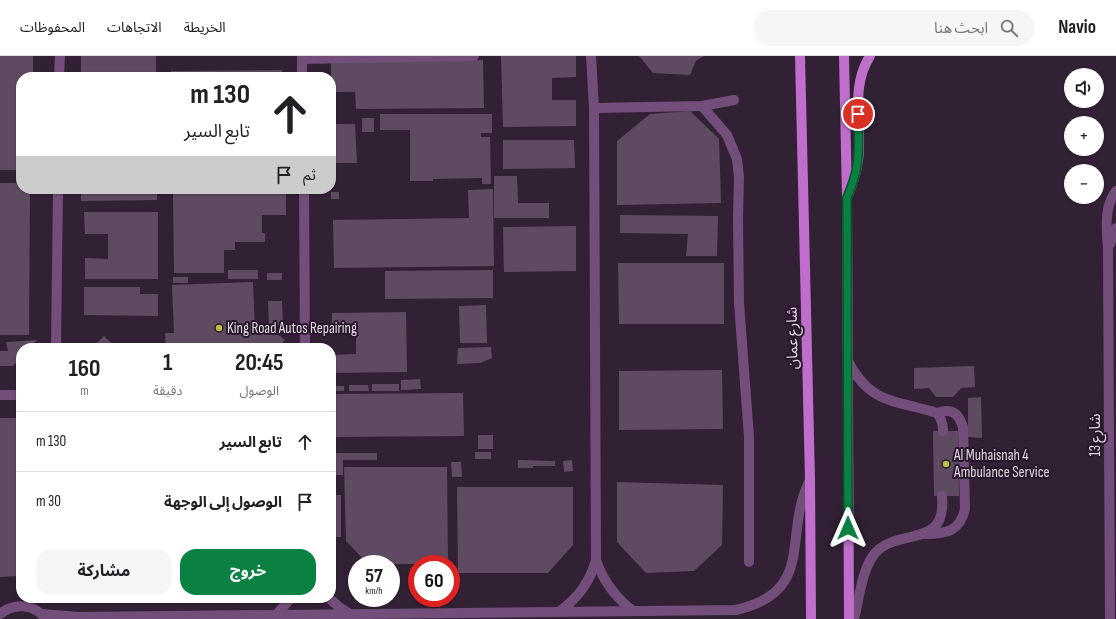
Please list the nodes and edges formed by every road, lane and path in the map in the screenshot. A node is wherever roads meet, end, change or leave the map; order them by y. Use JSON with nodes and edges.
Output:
{"nodes":[{"id":1,"x":60,"y":56,"type":"edge"},
{"id":2,"x":474,"y":56,"type":"edge"},
{"id":3,"x":591,"y":56,"type":"edge"},
{"id":4,"x":800,"y":56,"type":"edge"},
{"id":5,"x":844,"y":56,"type":"edge"},
{"id":6,"x":870,"y":56,"type":"edge"},
{"id":7,"x":302,"y":57,"type":"edge"},
{"id":8,"x":59,"y":72,"type":"edge"},
{"id":9,"x":302,"y":72,"type":"edge"},
{"id":10,"x":734,"y":100,"type":"dead end"},
{"id":11,"x":702,"y":106,"type":"junction"},
{"id":12,"x":594,"y":108,"type":"junction"},
{"id":13,"x":1116,"y":191,"type":"edge"},
{"id":14,"x":58,"y":194,"type":"edge"},
{"id":15,"x":304,"y":194,"type":"edge"},
{"id":16,"x":847,"y":198,"type":"junction"},
{"id":17,"x":1116,"y":228,"type":"edge"},
{"id":18,"x":1108,"y":250,"type":"junction"},
{"id":19,"x":56,"y":343,"type":"edge"},
{"id":20,"x":305,"y":343,"type":"edge"},
{"id":21,"x":848,"y":362,"type":"junction"},
{"id":22,"x":0,"y":395,"type":"edge"},
{"id":23,"x":16,"y":395,"type":"edge"},
{"id":24,"x":937,"y":413,"type":"junction"},
{"id":25,"x":1113,"y":424,"type":"edge"},
{"id":26,"x":943,"y":431,"type":"dead end"},
{"id":27,"x":810,"y":480,"type":"junction"},
{"id":28,"x":942,"y":496,"type":"dead end"},
{"id":29,"x":925,"y":534,"type":"junction"},
{"id":30,"x":1113,"y":547,"type":"edge"},
{"id":31,"x":596,"y":560,"type":"junction"},
{"id":32,"x":749,"y":562,"type":"dead end"},
{"id":33,"x":286,"y":603,"type":"edge"},
{"id":34,"x":335,"y":603,"type":"edge"},
{"id":35,"x":633,"y":611,"type":"junction"},
{"id":36,"x":560,"y":612,"type":"junction"},
{"id":37,"x":0,"y":614,"type":"edge"},
{"id":38,"x":276,"y":614,"type":"junction"},
{"id":39,"x":350,"y":614,"type":"junction"},
{"id":40,"x":44,"y":617,"type":"edge"},
{"id":41,"x":811,"y":619,"type":"edge"},
{"id":42,"x":848,"y":619,"type":"edge"},
{"id":43,"x":854,"y":619,"type":"edge"},
{"id":44,"x":1110,"y":619,"type":"edge"}],
"edges":[{"from":1,"to":8,"type":"street"},
{"from":2,"to":7,"type":"street"},
{"from":3,"to":12,"type":"street"},
{"from":4,"to":27,"type":"main road","name":"شارع عمان"},
{"from":5,"to":16,"type":"main road"},
{"from":6,"to":16,"type":"main road"},
{"from":7,"to":9,"type":"street"},
{"from":10,"to":11,"type":"street"},
{"from":11,"to":12,"type":"street"},
{"from":11,"to":32,"type":"street"},
{"from":12,"to":31,"type":"street"},
{"from":13,"to":18,"type":"street","name":"شارع 13"},
{"from":14,"to":19,"type":"street"},
{"from":15,"to":20,"type":"street"},
{"from":16,"to":21,"type":"main road"},
{"from":17,"to":18,"type":"street","name":"شارع 13"},
{"from":18,"to":25,"type":"street","name":"شارع 13"},
{"from":21,"to":24,"type":"street"},
{"from":21,"to":42,"type":"main road"},
{"from":22,"to":23,"type":"street"},
{"from":24,"to":26,"type":"street"},
{"from":24,"to":29,"type":"street"},
{"from":25,"to":30,"type":"street","name":"شارع 13"},
{"from":27,"to":35,"type":"street"},
{"from":27,"to":41,"type":"main road","name":"شارع عمان"},
{"from":28,"to":29,"type":"street"},
{"from":29,"to":43,"type":"street"},
{"from":30,"to":44,"type":"street","name":"شارع 13"},
{"from":31,"to":35,"type":"street"},
{"from":31,"to":36,"type":"street"},
{"from":33,"to":38,"type":"street"},
{"from":34,"to":39,"type":"street"},
{"from":35,"to":36,"type":"street"},
{"from":36,"to":39,"type":"street"},
{"from":37,"to":40,"type":"street"},
{"from":38,"to":39,"type":"street"},
{"from":38,"to":40,"type":"street"}]}
